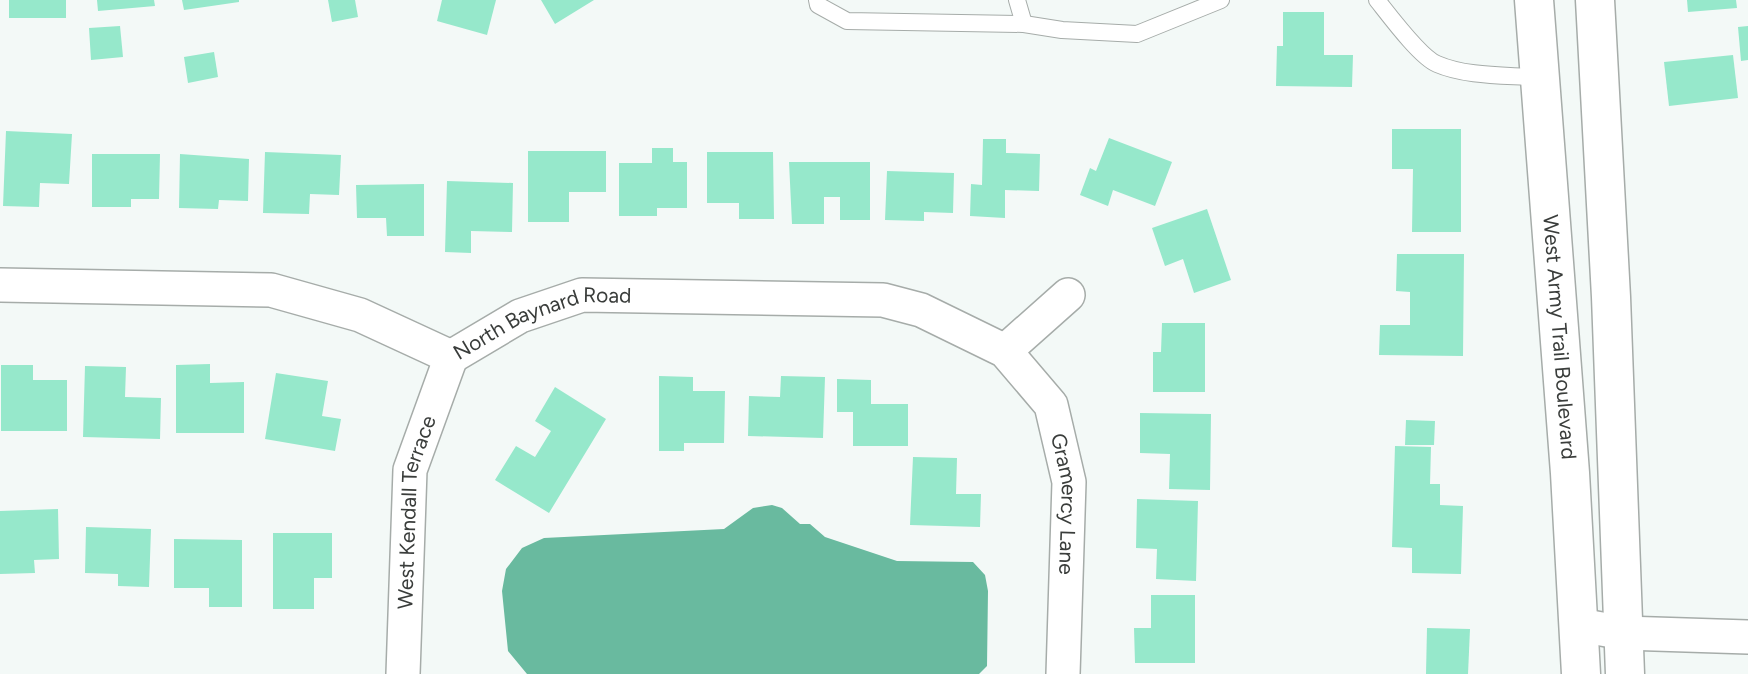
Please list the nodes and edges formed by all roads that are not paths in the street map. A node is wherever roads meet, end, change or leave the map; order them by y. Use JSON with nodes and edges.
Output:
{"nodes":[{"id":1,"x":817,"y":0,"type":"edge"},
{"id":2,"x":1017,"y":0,"type":"edge"},
{"id":3,"x":1221,"y":0,"type":"edge"},
{"id":4,"x":1377,"y":0,"type":"edge"},
{"id":5,"x":1534,"y":0,"type":"edge"},
{"id":6,"x":1595,"y":0,"type":"edge"},
{"id":7,"x":1024,"y":24,"type":"junction"},
{"id":8,"x":1600,"y":55,"type":"junction"},
{"id":9,"x":1540,"y":67,"type":"junction"},
{"id":10,"x":0,"y":285,"type":"edge"},
{"id":11,"x":1068,"y":295,"type":"dead end"},
{"id":12,"x":1005,"y":351,"type":"junction"},
{"id":13,"x":451,"y":357,"type":"junction"},
{"id":14,"x":1579,"y":625,"type":"junction"},
{"id":15,"x":1624,"y":633,"type":"junction"},
{"id":16,"x":1748,"y":637,"type":"edge"},
{"id":17,"x":403,"y":674,"type":"edge"},
{"id":18,"x":1063,"y":674,"type":"edge"},
{"id":19,"x":1580,"y":674,"type":"edge"},
{"id":20,"x":1625,"y":674,"type":"edge"}],
"edges":[{"from":1,"to":7,"type":"lane"},
{"from":2,"to":7,"type":"lane"},
{"from":3,"to":7,"type":"lane"},
{"from":4,"to":9,"type":"lane"},
{"from":5,"to":9,"type":"main road","name":"West Army Trail Boulevard"},
{"from":6,"to":8,"type":"main road"},
{"from":8,"to":9,"type":"main road"},
{"from":8,"to":15,"type":"main road"},
{"from":9,"to":14,"type":"main road","name":"West Army Trail Boulevard"},
{"from":10,"to":13,"type":"street","name":"North Baynard Road"},
{"from":11,"to":12,"type":"street"},
{"from":12,"to":13,"type":"street","name":"North Baynard Road"},
{"from":12,"to":18,"type":"street","name":"Gramercy Lane"},
{"from":13,"to":17,"type":"street","name":"West Kendall Terrace"},
{"from":14,"to":15,"type":"street"},
{"from":14,"to":19,"type":"main road","name":"West Army Trail Boulevard"},
{"from":15,"to":16,"type":"street"},
{"from":15,"to":20,"type":"main road"}]}
